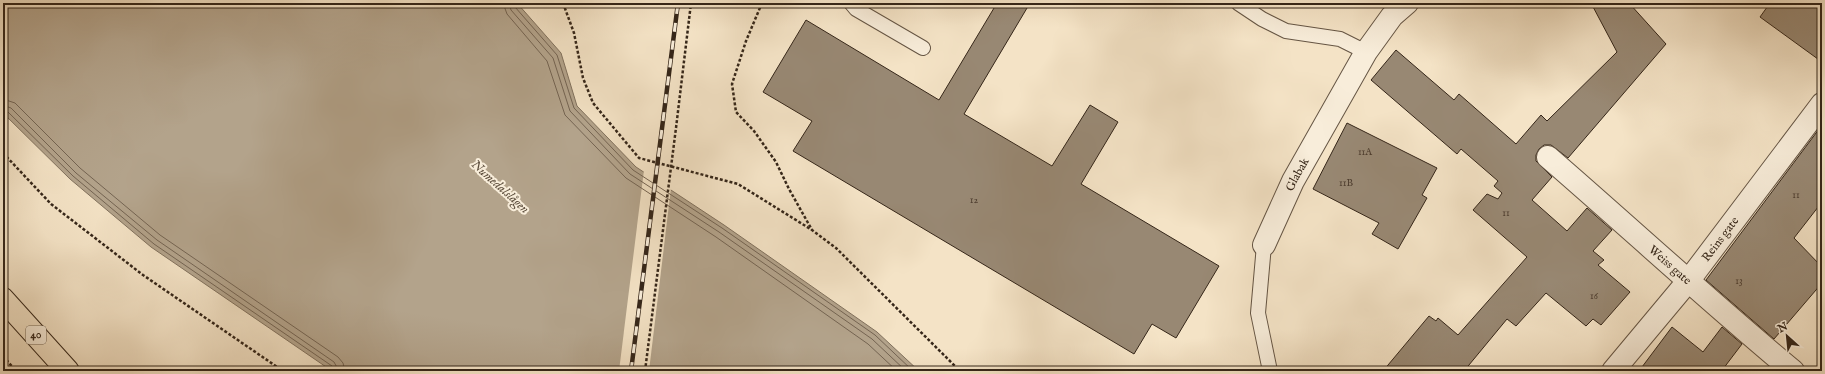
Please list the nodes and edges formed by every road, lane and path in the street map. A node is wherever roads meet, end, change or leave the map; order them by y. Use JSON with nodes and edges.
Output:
{"nodes":[{"id":1,"x":563,"y":3,"type":"edge"},
{"id":2,"x":691,"y":3,"type":"edge"},
{"id":3,"x":762,"y":3,"type":"edge"},
{"id":4,"x":851,"y":3,"type":"edge"},
{"id":5,"x":1238,"y":3,"type":"edge"},
{"id":6,"x":1407,"y":3,"type":"edge"},
{"id":7,"x":924,"y":48,"type":"dead end"},
{"id":8,"x":1366,"y":52,"type":"junction"},
{"id":9,"x":1822,"y":104,"type":"edge"},
{"id":10,"x":3,"y":153,"type":"edge"},
{"id":11,"x":1548,"y":157,"type":"dead end"},
{"id":12,"x":812,"y":230,"type":"junction"},
{"id":13,"x":1264,"y":246,"type":"joint"},
{"id":14,"x":1689,"y":280,"type":"junction"},
{"id":15,"x":3,"y":299,"type":"edge"},
{"id":16,"x":3,"y":356,"type":"edge"},
{"id":17,"x":16,"y":371,"type":"edge"},
{"id":18,"x":68,"y":371,"type":"edge"},
{"id":19,"x":283,"y":371,"type":"edge"},
{"id":20,"x":645,"y":371,"type":"edge"},
{"id":21,"x":960,"y":371,"type":"edge"},
{"id":22,"x":1270,"y":371,"type":"edge"},
{"id":23,"x":1613,"y":371,"type":"edge"},
{"id":24,"x":1793,"y":371,"type":"edge"}],
"edges":[{"from":1,"to":12,"type":"path"},
{"from":2,"to":20,"type":"path","bridge":true},
{"from":3,"to":12,"type":"path"},
{"from":4,"to":7,"type":"lane"},
{"from":5,"to":8,"type":"lane"},
{"from":6,"to":8,"type":"street","name":"Glabak"},
{"from":8,"to":13,"type":"street","name":"Glabak"},
{"from":9,"to":14,"type":"street","name":"Reins gate"},
{"from":10,"to":19,"type":"path"},
{"from":11,"to":14,"type":"street","name":"Weiss gate"},
{"from":12,"to":21,"type":"path"},
{"from":13,"to":22,"type":"lane","name":"Glabak"},
{"from":14,"to":23,"type":"street","name":"Reins gate"},
{"from":14,"to":24,"type":"street","name":"Weiss gate"},
{"from":15,"to":18,"type":"main road","number":"40"},
{"from":16,"to":17,"type":"path"}]}
